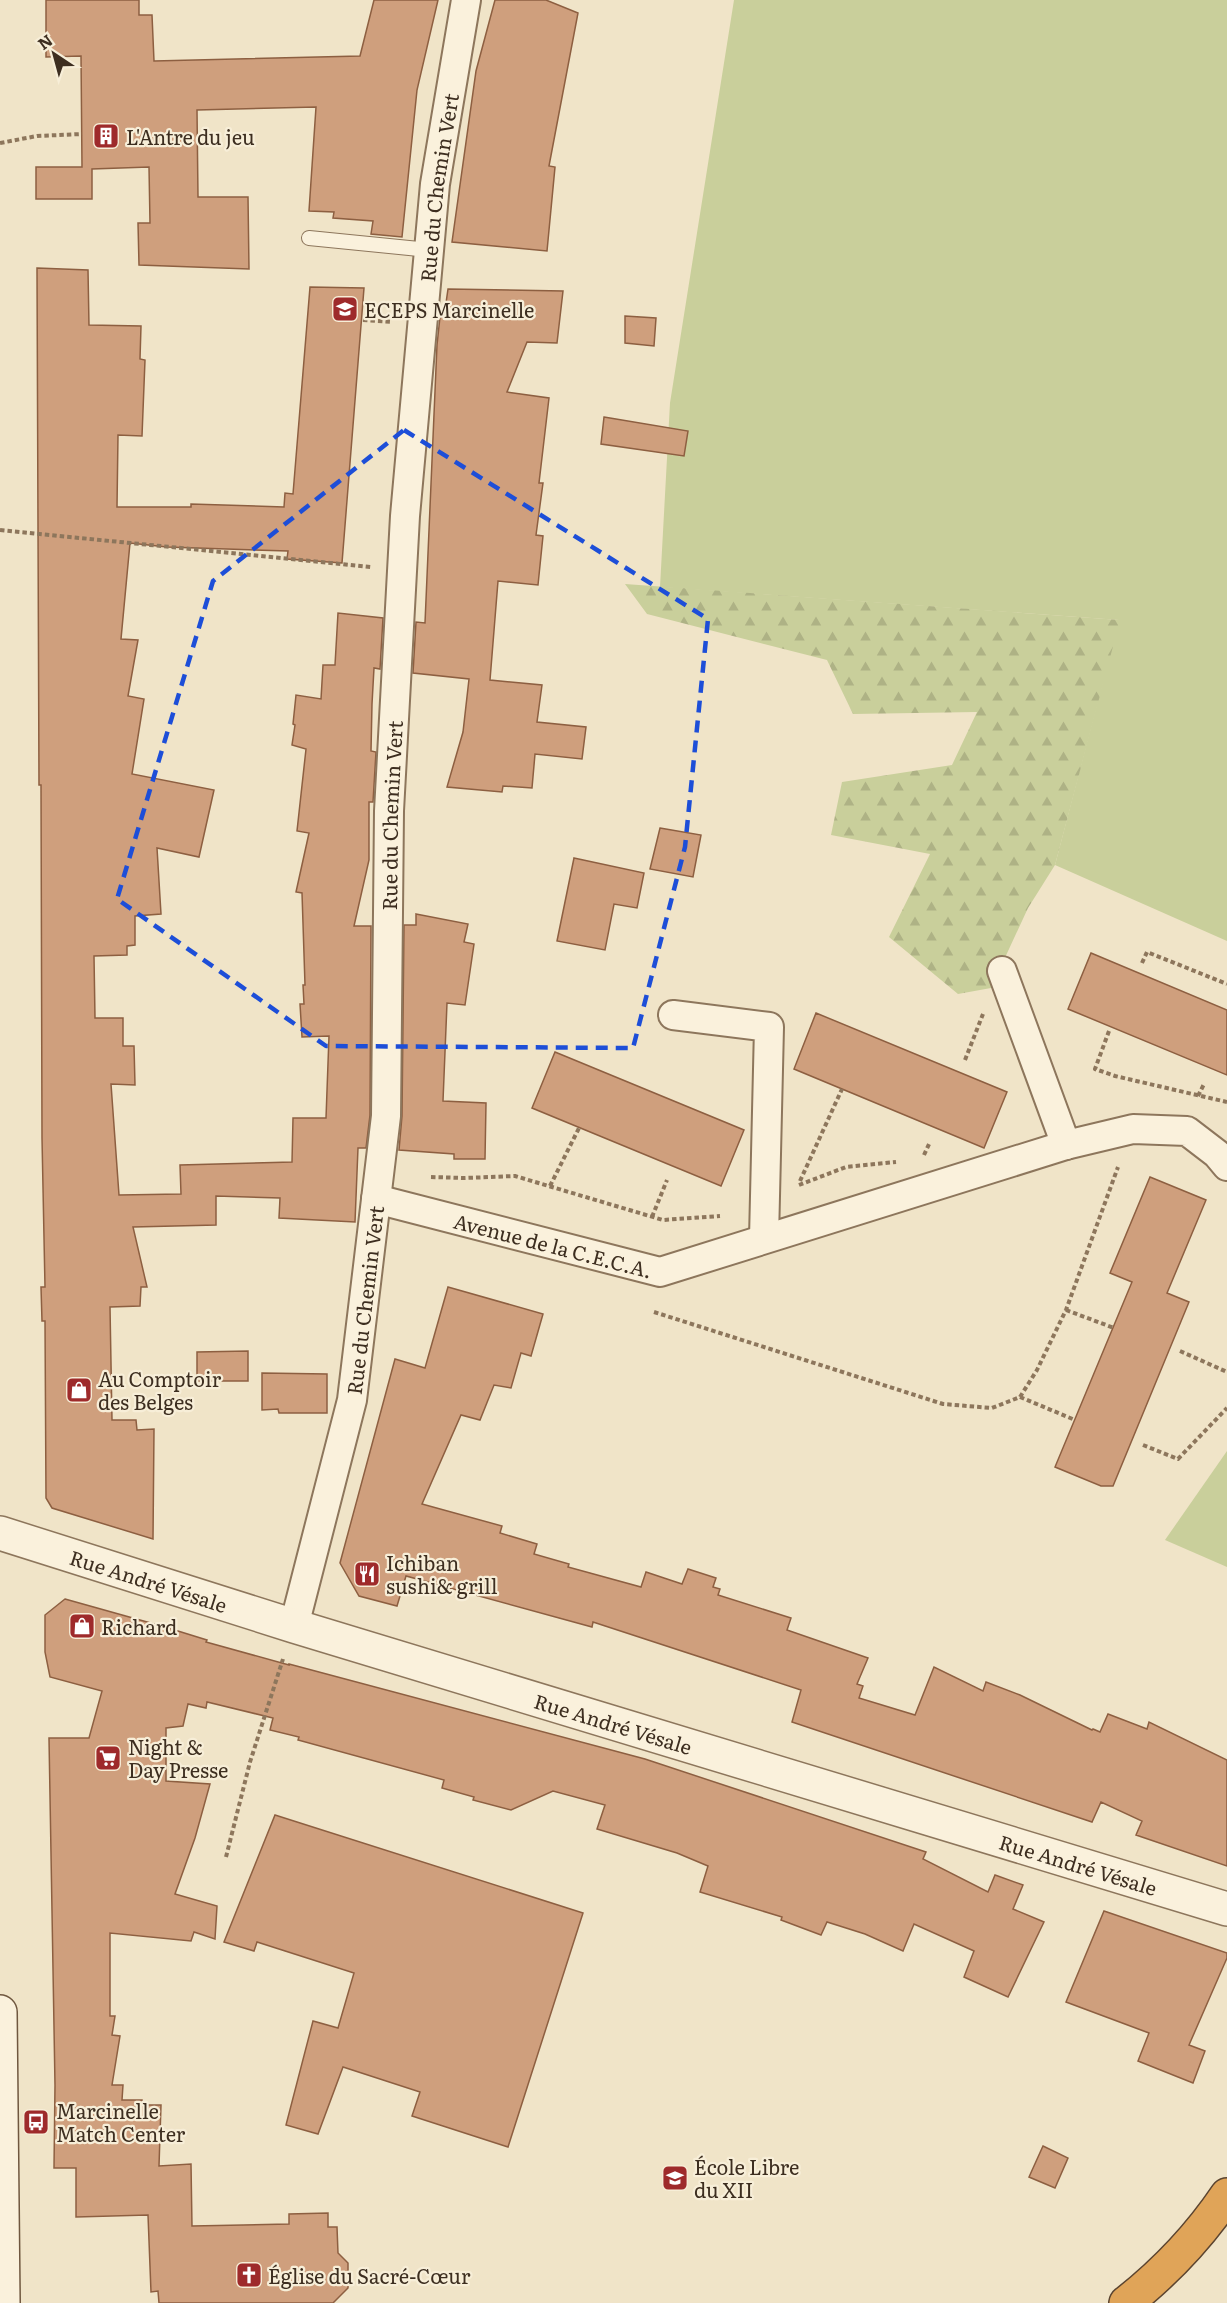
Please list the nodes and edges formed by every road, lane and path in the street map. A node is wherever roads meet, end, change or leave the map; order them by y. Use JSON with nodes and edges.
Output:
{"nodes":[{"id":1,"x":466,"y":0,"type":"edge"},
{"id":2,"x":82,"y":134,"type":"dead end"},
{"id":3,"x":0,"y":143,"type":"edge"},
{"id":4,"x":309,"y":238,"type":"dead end"},
{"id":5,"x":429,"y":250,"type":"junction"},
{"id":6,"x":0,"y":530,"type":"edge"},
{"id":7,"x":402,"y":571,"type":"junction"},
{"id":8,"x":1142,"y":963,"type":"dead end"},
{"id":9,"x":1002,"y":971,"type":"dead end"},
{"id":10,"x":1227,"y":984,"type":"edge"},
{"id":11,"x":993,"y":1014,"type":"dead end"},
{"id":12,"x":673,"y":1015,"type":"dead end"},
{"id":13,"x":1109,"y":1031,"type":"dead end"},
{"id":14,"x":965,"y":1060,"type":"dead end"},
{"id":15,"x":1204,"y":1084,"type":"dead end"},
{"id":16,"x":842,"y":1089,"type":"dead end"},
{"id":17,"x":1198,"y":1096,"type":"junction"},
{"id":18,"x":1227,"y":1102,"type":"edge"},
{"id":19,"x":580,"y":1126,"type":"dead end"},
{"id":20,"x":1066,"y":1145,"type":"junction"},
{"id":21,"x":901,"y":1162,"type":"dead end"},
{"id":22,"x":1227,"y":1166,"type":"edge"},
{"id":23,"x":1118,"y":1167,"type":"dead end"},
{"id":24,"x":430,"y":1177,"type":"dead end"},
{"id":25,"x":667,"y":1180,"type":"dead end"},
{"id":26,"x":550,"y":1185,"type":"junction"},
{"id":27,"x":798,"y":1185,"type":"junction"},
{"id":28,"x":790,"y":1189,"type":"dead end"},
{"id":29,"x":376,"y":1199,"type":"junction"},
{"id":30,"x":730,"y":1214,"type":"dead end"},
{"id":31,"x":652,"y":1217,"type":"junction"},
{"id":32,"x":764,"y":1238,"type":"junction"},
{"id":33,"x":1066,"y":1310,"type":"junction"},
{"id":34,"x":654,"y":1312,"type":"dead end"},
{"id":35,"x":1113,"y":1328,"type":"dead end"},
{"id":36,"x":1180,"y":1351,"type":"dead end"},
{"id":37,"x":1227,"y":1372,"type":"edge"},
{"id":38,"x":1020,"y":1397,"type":"junction"},
{"id":39,"x":1227,"y":1408,"type":"edge"},
{"id":40,"x":1075,"y":1420,"type":"dead end"},
{"id":41,"x":1143,"y":1444,"type":"dead end"},
{"id":42,"x":0,"y":1533,"type":"edge"},
{"id":43,"x":294,"y":1626,"type":"junction"},
{"id":44,"x":226,"y":1857,"type":"dead end"},
{"id":45,"x":1227,"y":1909,"type":"edge"},
{"id":46,"x":0,"y":2012,"type":"edge"},
{"id":47,"x":1227,"y":2195,"type":"edge"},
{"id":48,"x":3,"y":2303,"type":"edge"},
{"id":49,"x":1126,"y":2303,"type":"edge"}],
"edges":[{"from":1,"to":5,"type":"street","name":"Rue du Chemin Vert"},
{"from":2,"to":3,"type":"path"},
{"from":4,"to":5,"type":"lane"},
{"from":5,"to":7,"type":"street","name":"Rue du Chemin Vert"},
{"from":6,"to":7,"type":"path"},
{"from":7,"to":29,"type":"street","name":"Rue du Chemin Vert"},
{"from":8,"to":10,"type":"path"},
{"from":9,"to":20,"type":"street"},
{"from":11,"to":14,"type":"path"},
{"from":12,"to":32,"type":"street"},
{"from":13,"to":17,"type":"path"},
{"from":15,"to":17,"type":"path"},
{"from":16,"to":27,"type":"path"},
{"from":17,"to":18,"type":"path"},
{"from":19,"to":26,"type":"path"},
{"from":20,"to":22,"type":"street","name":"Avenue de la C.E.C.A."},
{"from":20,"to":32,"type":"street","name":"Avenue de la C.E.C.A."},
{"from":21,"to":27,"type":"path"},
{"from":23,"to":33,"type":"path"},
{"from":24,"to":26,"type":"path"},
{"from":25,"to":31,"type":"path"},
{"from":26,"to":31,"type":"path"},
{"from":27,"to":28,"type":"path"},
{"from":29,"to":32,"type":"street","name":"Avenue de la C.E.C.A."},
{"from":29,"to":43,"type":"street","name":"Rue du Chemin Vert"},
{"from":30,"to":31,"type":"path"},
{"from":33,"to":35,"type":"path"},
{"from":33,"to":38,"type":"path"},
{"from":34,"to":38,"type":"path"},
{"from":36,"to":37,"type":"path"},
{"from":38,"to":40,"type":"path"},
{"from":39,"to":41,"type":"path"},
{"from":42,"to":43,"type":"street","name":"Rue André Vésale"},
{"from":43,"to":44,"type":"path"},
{"from":43,"to":45,"type":"street","name":"Rue André Vésale"},
{"from":46,"to":48,"type":"street"},
{"from":47,"to":49,"type":"highway"}]}
